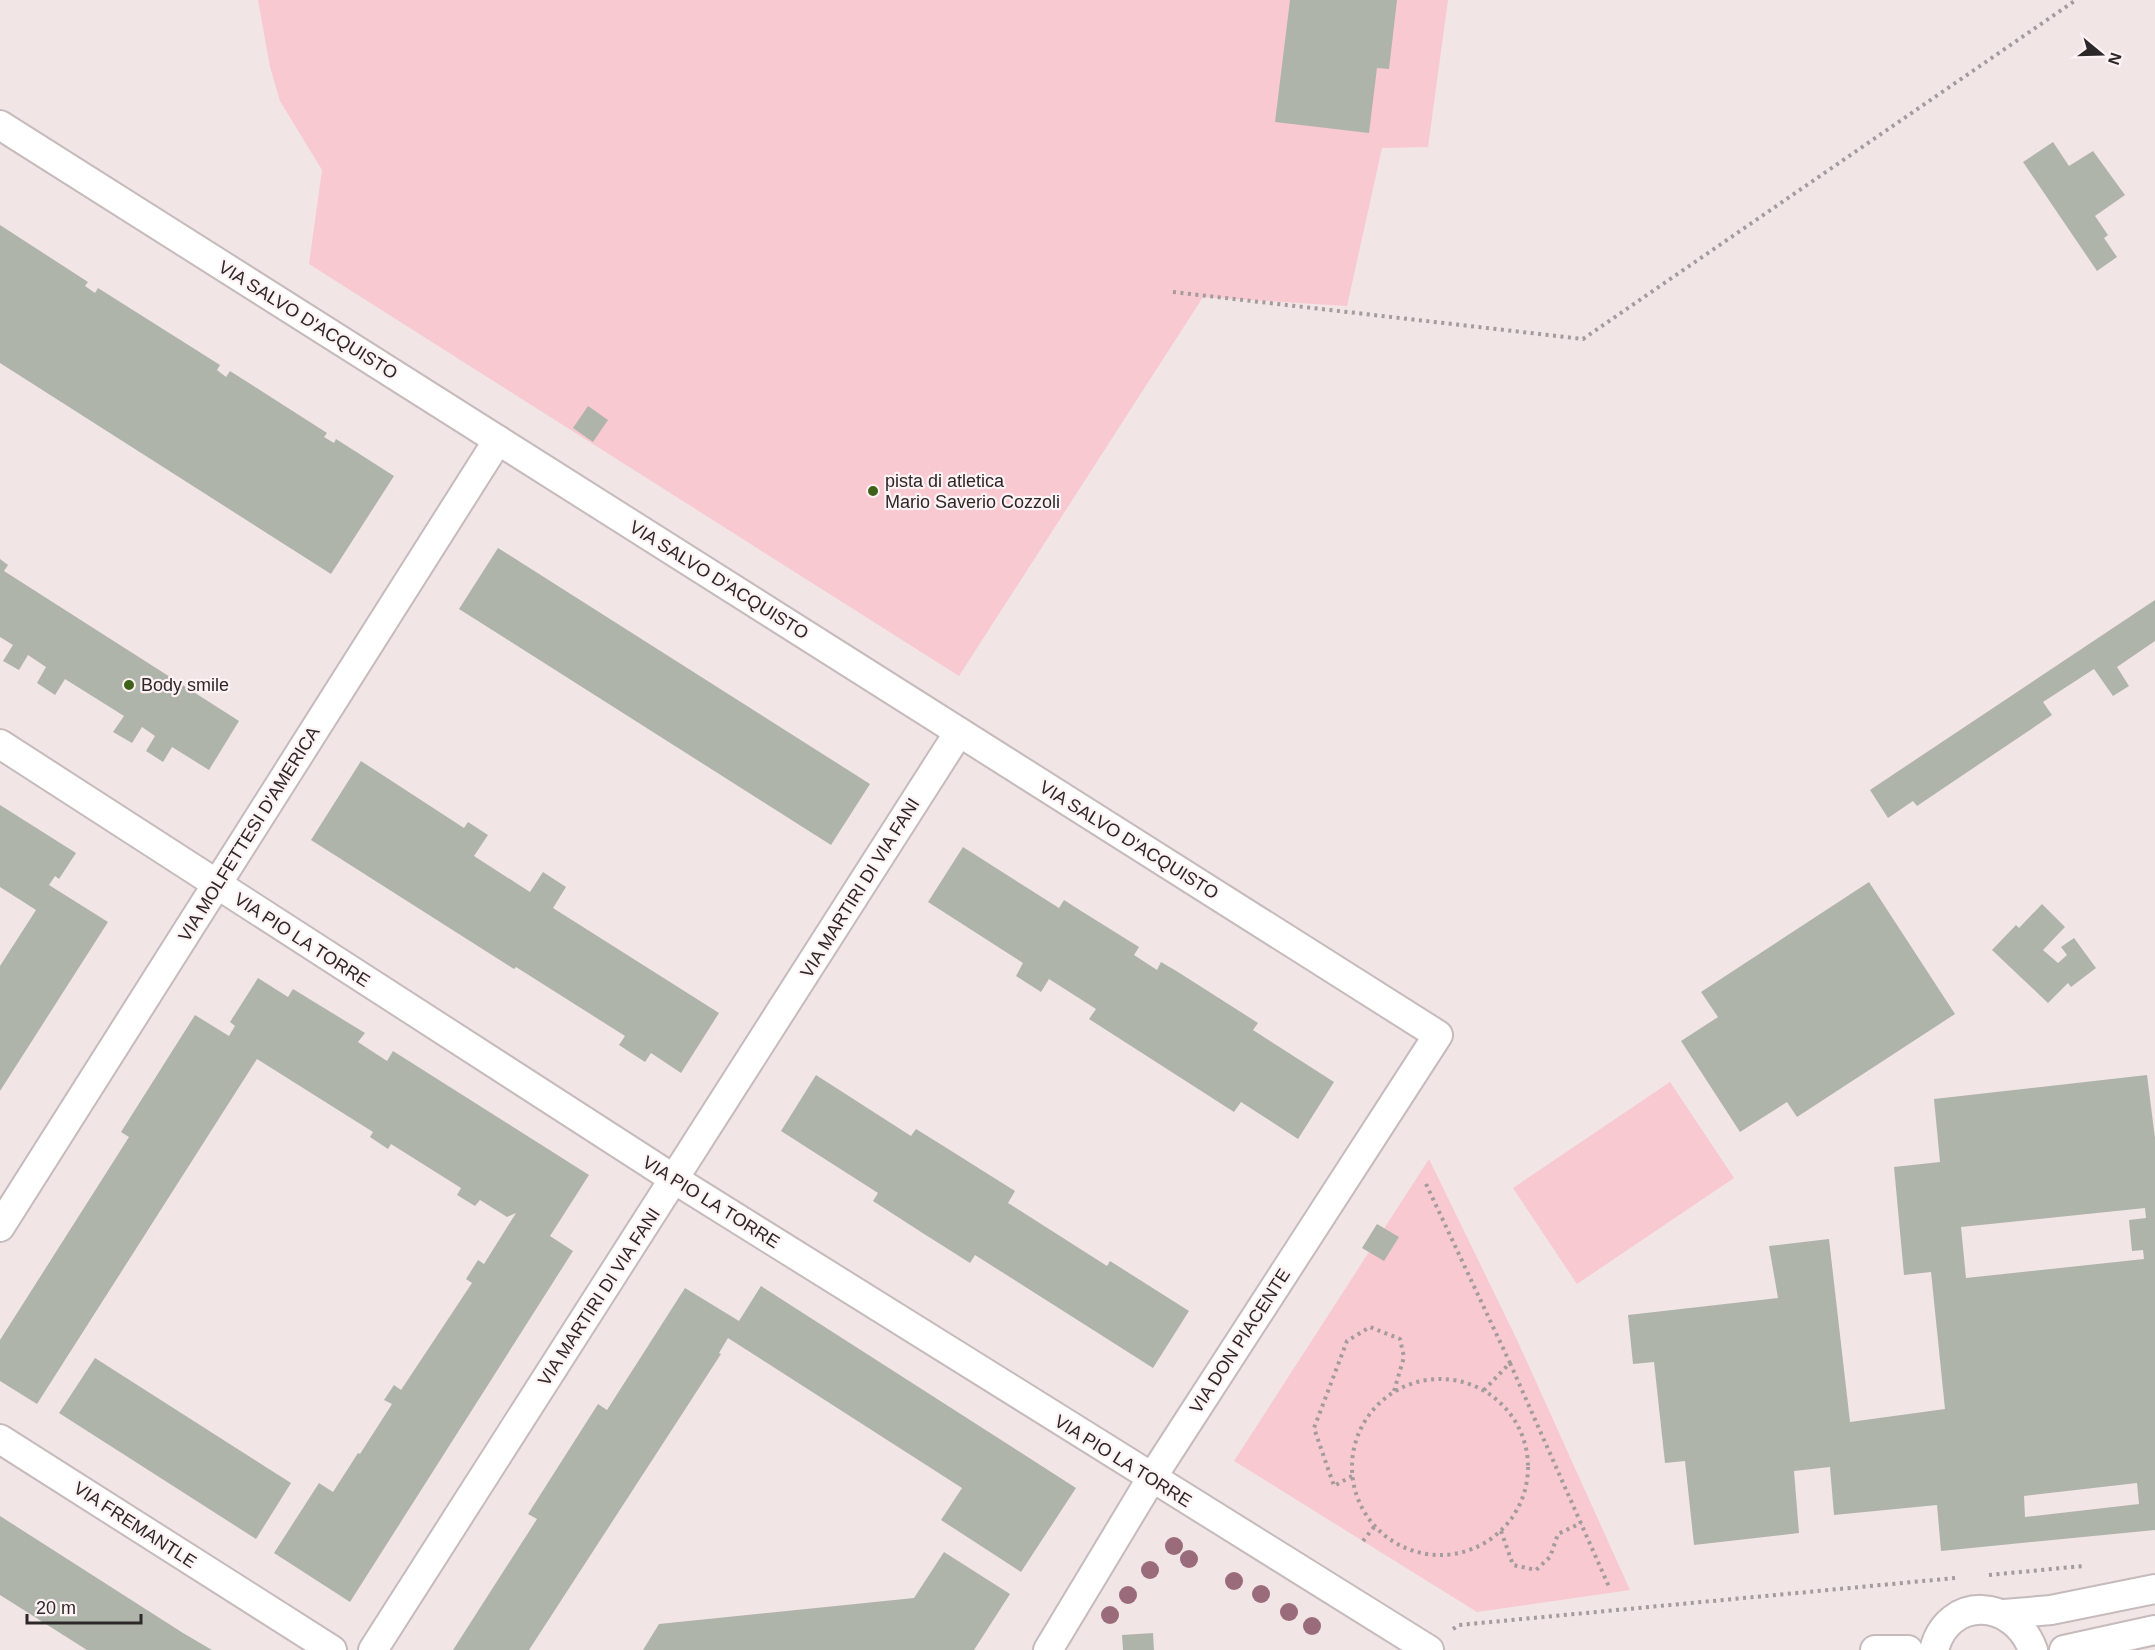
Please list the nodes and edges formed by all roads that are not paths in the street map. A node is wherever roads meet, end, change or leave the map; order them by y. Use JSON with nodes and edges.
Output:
{"nodes":[{"id":1,"x":0,"y":125,"type":"edge"},
{"id":2,"x":498,"y":440,"type":"junction"},
{"id":3,"x":959,"y":732,"type":"junction"},
{"id":4,"x":0,"y":744,"type":"edge"},
{"id":5,"x":217,"y":884,"type":"junction"},
{"id":6,"x":1438,"y":1035,"type":"joint"},
{"id":7,"x":674,"y":1179,"type":"junction"},
{"id":8,"x":0,"y":1227,"type":"edge"},
{"id":9,"x":0,"y":1438,"type":"edge"},
{"id":10,"x":1151,"y":1479,"type":"junction"},
{"id":11,"x":2155,"y":1589,"type":"edge"},
{"id":12,"x":2004,"y":1614,"type":"junction"},
{"id":13,"x":2155,"y":1630,"type":"edge"},
{"id":14,"x":332,"y":1650,"type":"edge"},
{"id":15,"x":374,"y":1650,"type":"edge"},
{"id":16,"x":1047,"y":1650,"type":"edge"},
{"id":17,"x":1429,"y":1650,"type":"edge"},
{"id":18,"x":1875,"y":1650,"type":"edge"},
{"id":19,"x":1908,"y":1650,"type":"edge"},
{"id":20,"x":1934,"y":1650,"type":"edge"},
{"id":21,"x":2033,"y":1650,"type":"edge"},
{"id":22,"x":2064,"y":1650,"type":"edge"}],
"edges":[{"from":1,"to":2,"type":"street","name":"VIA SALVO D'ACQUISTO"},
{"from":2,"to":3,"type":"street","name":"VIA SALVO D'ACQUISTO"},
{"from":2,"to":5,"type":"street","name":"VIA MOLFETTESI D'AMERICA"},
{"from":3,"to":6,"type":"street","name":"VIA SALVO D'ACQUISTO"},
{"from":3,"to":7,"type":"street","name":"VIA MARTIRI DI VIA FANI"},
{"from":4,"to":5,"type":"street","name":"VIA PIO LA TORRE"},
{"from":5,"to":7,"type":"street","name":"VIA PIO LA TORRE"},
{"from":5,"to":8,"type":"street","name":"VIA MOLFETTESI D'AMERICA"},
{"from":6,"to":10,"type":"street","name":"VIA DON PIACENTE"},
{"from":7,"to":10,"type":"street","name":"VIA PIO LA TORRE"},
{"from":7,"to":15,"type":"street","name":"VIA MARTIRI DI VIA FANI"},
{"from":9,"to":14,"type":"street","name":"VIA FREMANTLE"},
{"from":10,"to":16,"type":"street","name":"VIA DON PIACENTE"},
{"from":10,"to":17,"type":"street","name":"VIA PIO LA TORRE"},
{"from":11,"to":12,"type":"street"},
{"from":12,"to":20,"type":"street"},
{"from":12,"to":21,"type":"street"},
{"from":13,"to":22,"type":"street"},
{"from":18,"to":19,"type":"street"}]}
